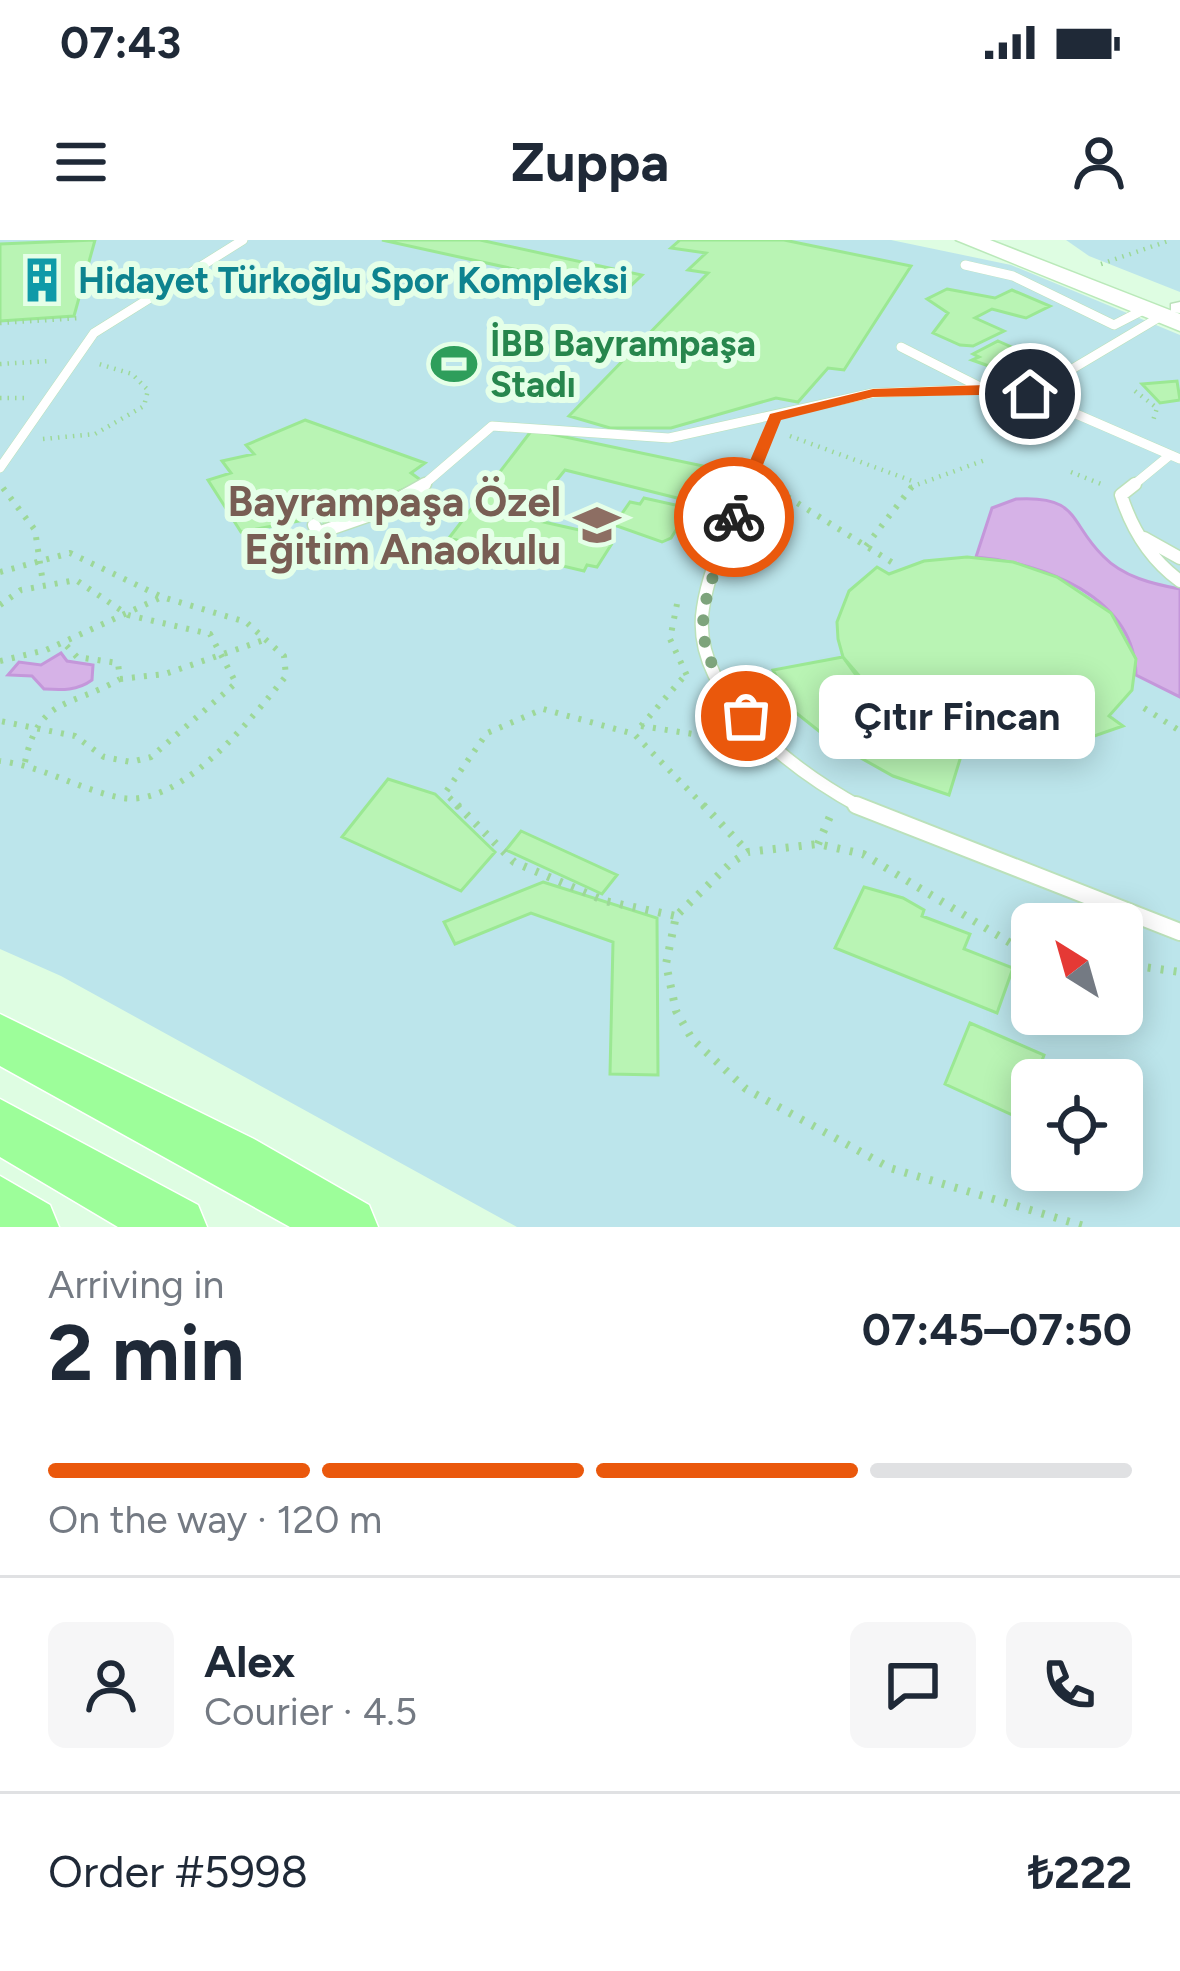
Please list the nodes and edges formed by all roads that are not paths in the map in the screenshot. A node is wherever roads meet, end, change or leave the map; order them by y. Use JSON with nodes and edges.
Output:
{"nodes":[{"id":1,"x":1039,"y":240,"type":"edge"},
{"id":2,"x":234,"y":242,"type":"edge"},
{"id":3,"x":966,"y":253,"type":"edge"},
{"id":4,"x":1171,"y":311,"type":"edge"},
{"id":5,"x":901,"y":347,"type":"dead end"},
{"id":6,"x":985,"y":389,"type":"junction"},
{"id":7,"x":1030,"y":394,"type":"junction"},
{"id":8,"x":772,"y":423,"type":"junction"},
{"id":9,"x":1175,"y":457,"type":"edge"},
{"id":10,"x":0,"y":468,"type":"edge"},
{"id":11,"x":314,"y":525,"type":"dead end"},
{"id":12,"x":1139,"y":535,"type":"junction"},
{"id":13,"x":1180,"y":558,"type":"edge"},
{"id":14,"x":1180,"y":581,"type":"edge"},
{"id":15,"x":1180,"y":932,"type":"edge"},
{"id":16,"x":0,"y":1038,"type":"edge"},
{"id":17,"x":0,"y":1126,"type":"edge"},
{"id":18,"x":0,"y":1206,"type":"edge"},
{"id":19,"x":28,"y":1227,"type":"edge"},
{"id":20,"x":176,"y":1227,"type":"edge"},
{"id":21,"x":347,"y":1227,"type":"edge"}],
"edges":[{"from":1,"to":4,"type":"main road"},
{"from":2,"to":10,"type":"lane"},
{"from":3,"to":4,"type":"main road"},
{"from":4,"to":7,"type":"lane"},
{"from":5,"to":6,"type":"lane"},
{"from":6,"to":7,"type":"lane"},
{"from":6,"to":8,"type":"lane"},
{"from":7,"to":9,"type":"lane"},
{"from":8,"to":11,"type":"lane"},
{"from":8,"to":15,"type":"lane"},
{"from":9,"to":12,"type":"lane"},
{"from":12,"to":13,"type":"lane"},
{"from":12,"to":14,"type":"lane"},
{"from":16,"to":21,"type":"highway"},
{"from":17,"to":20,"type":"highway"},
{"from":18,"to":19,"type":"highway"}]}
